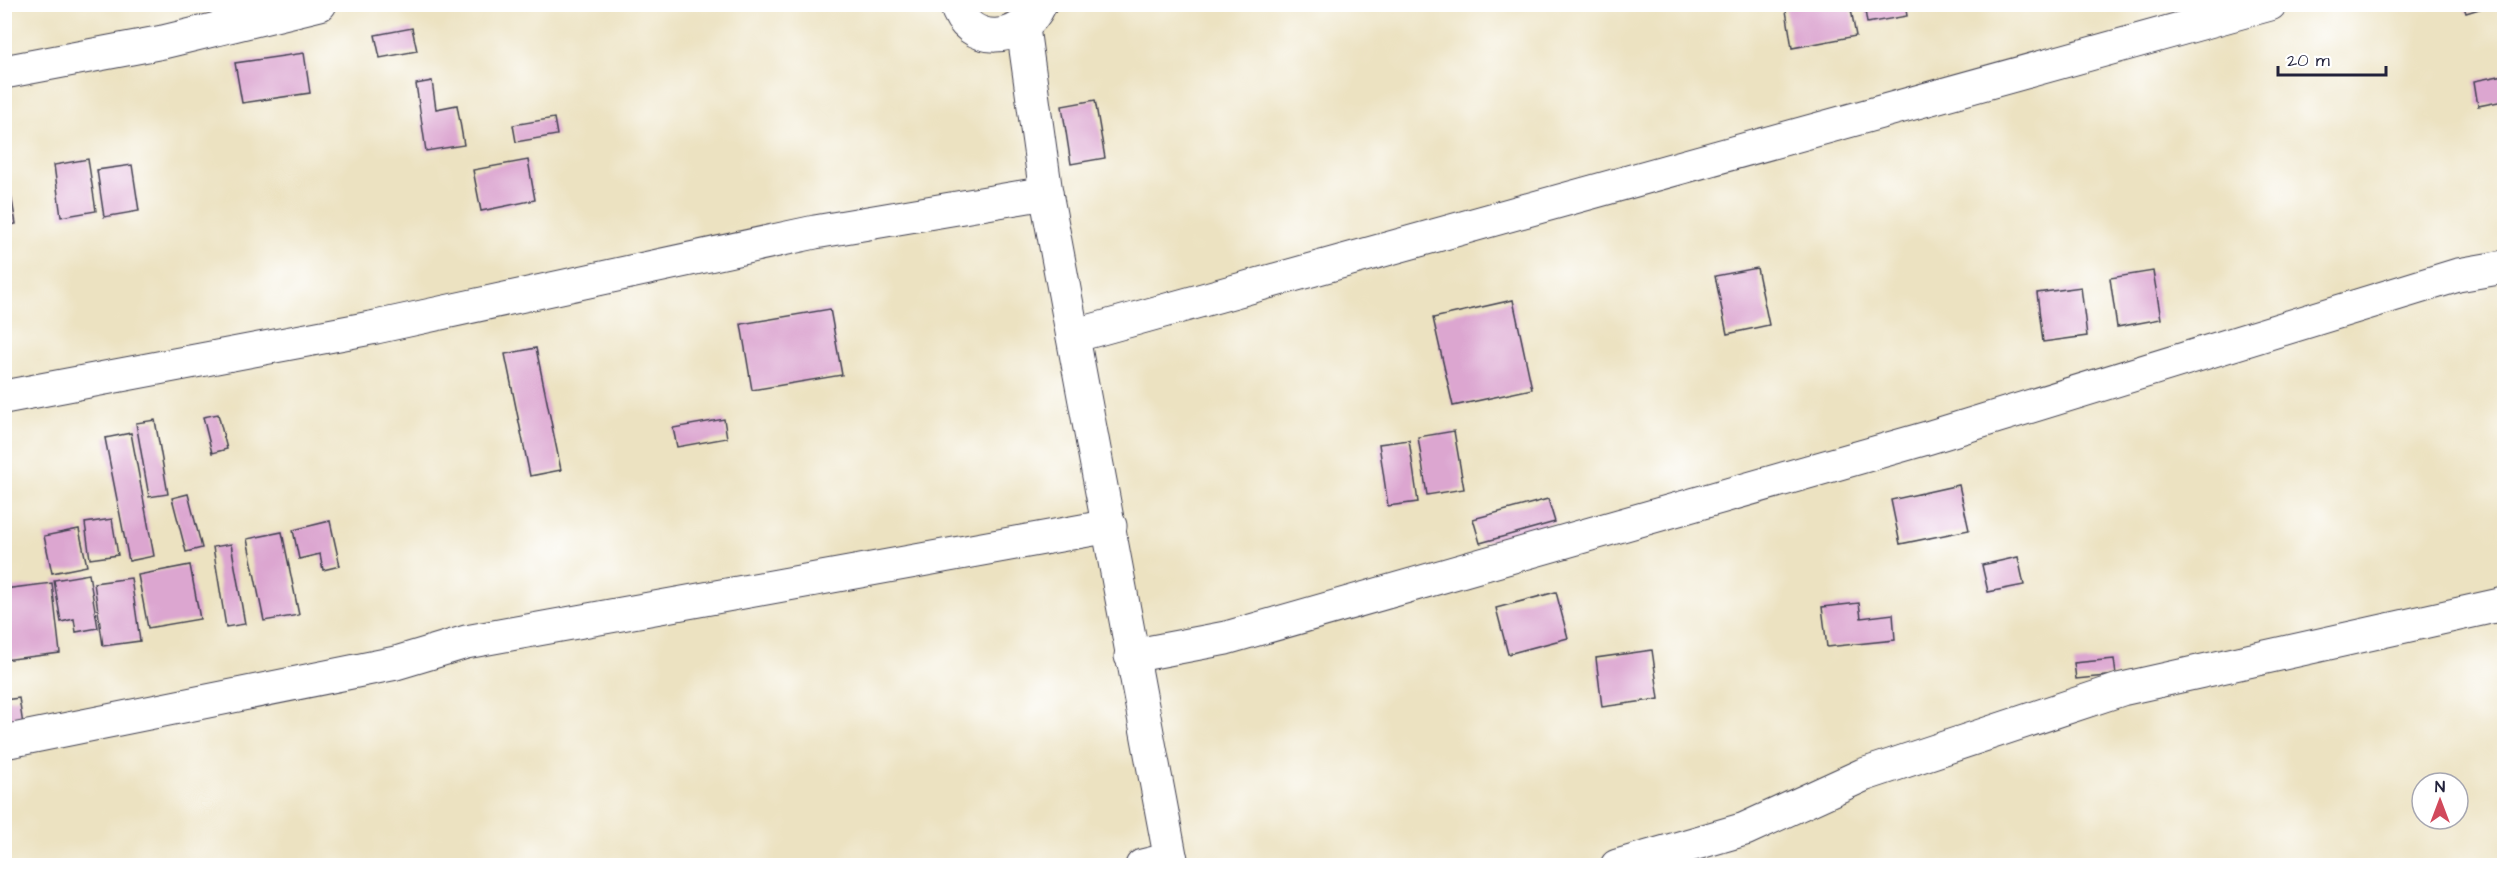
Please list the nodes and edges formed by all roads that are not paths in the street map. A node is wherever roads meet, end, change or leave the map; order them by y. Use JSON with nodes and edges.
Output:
{"nodes":[{"id":1,"x":320,"y":4,"type":"edge"},
{"id":2,"x":956,"y":4,"type":"edge"},
{"id":3,"x":2270,"y":4,"type":"edge"},
{"id":4,"x":1031,"y":16,"type":"edge"},
{"id":5,"x":4,"y":72,"type":"edge"},
{"id":6,"x":1046,"y":193,"type":"junction"},
{"id":7,"x":2505,"y":267,"type":"edge"},
{"id":8,"x":1073,"y":336,"type":"junction"},
{"id":9,"x":4,"y":398,"type":"edge"},
{"id":10,"x":1110,"y":526,"type":"junction"},
{"id":11,"x":2505,"y":604,"type":"edge"},
{"id":12,"x":1131,"y":656,"type":"junction"},
{"id":13,"x":4,"y":742,"type":"edge"},
{"id":14,"x":1161,"y":863,"type":"edge"},
{"id":15,"x":1617,"y":866,"type":"edge"}],
"edges":[{"from":1,"to":5,"type":"street"},
{"from":2,"to":4,"type":"street"},
{"from":3,"to":8,"type":"street"},
{"from":4,"to":6,"type":"street"},
{"from":6,"to":8,"type":"street"},
{"from":6,"to":9,"type":"street"},
{"from":7,"to":12,"type":"street"},
{"from":8,"to":10,"type":"street"},
{"from":10,"to":12,"type":"street"},
{"from":10,"to":13,"type":"street"},
{"from":11,"to":15,"type":"street"},
{"from":12,"to":14,"type":"street"}]}
